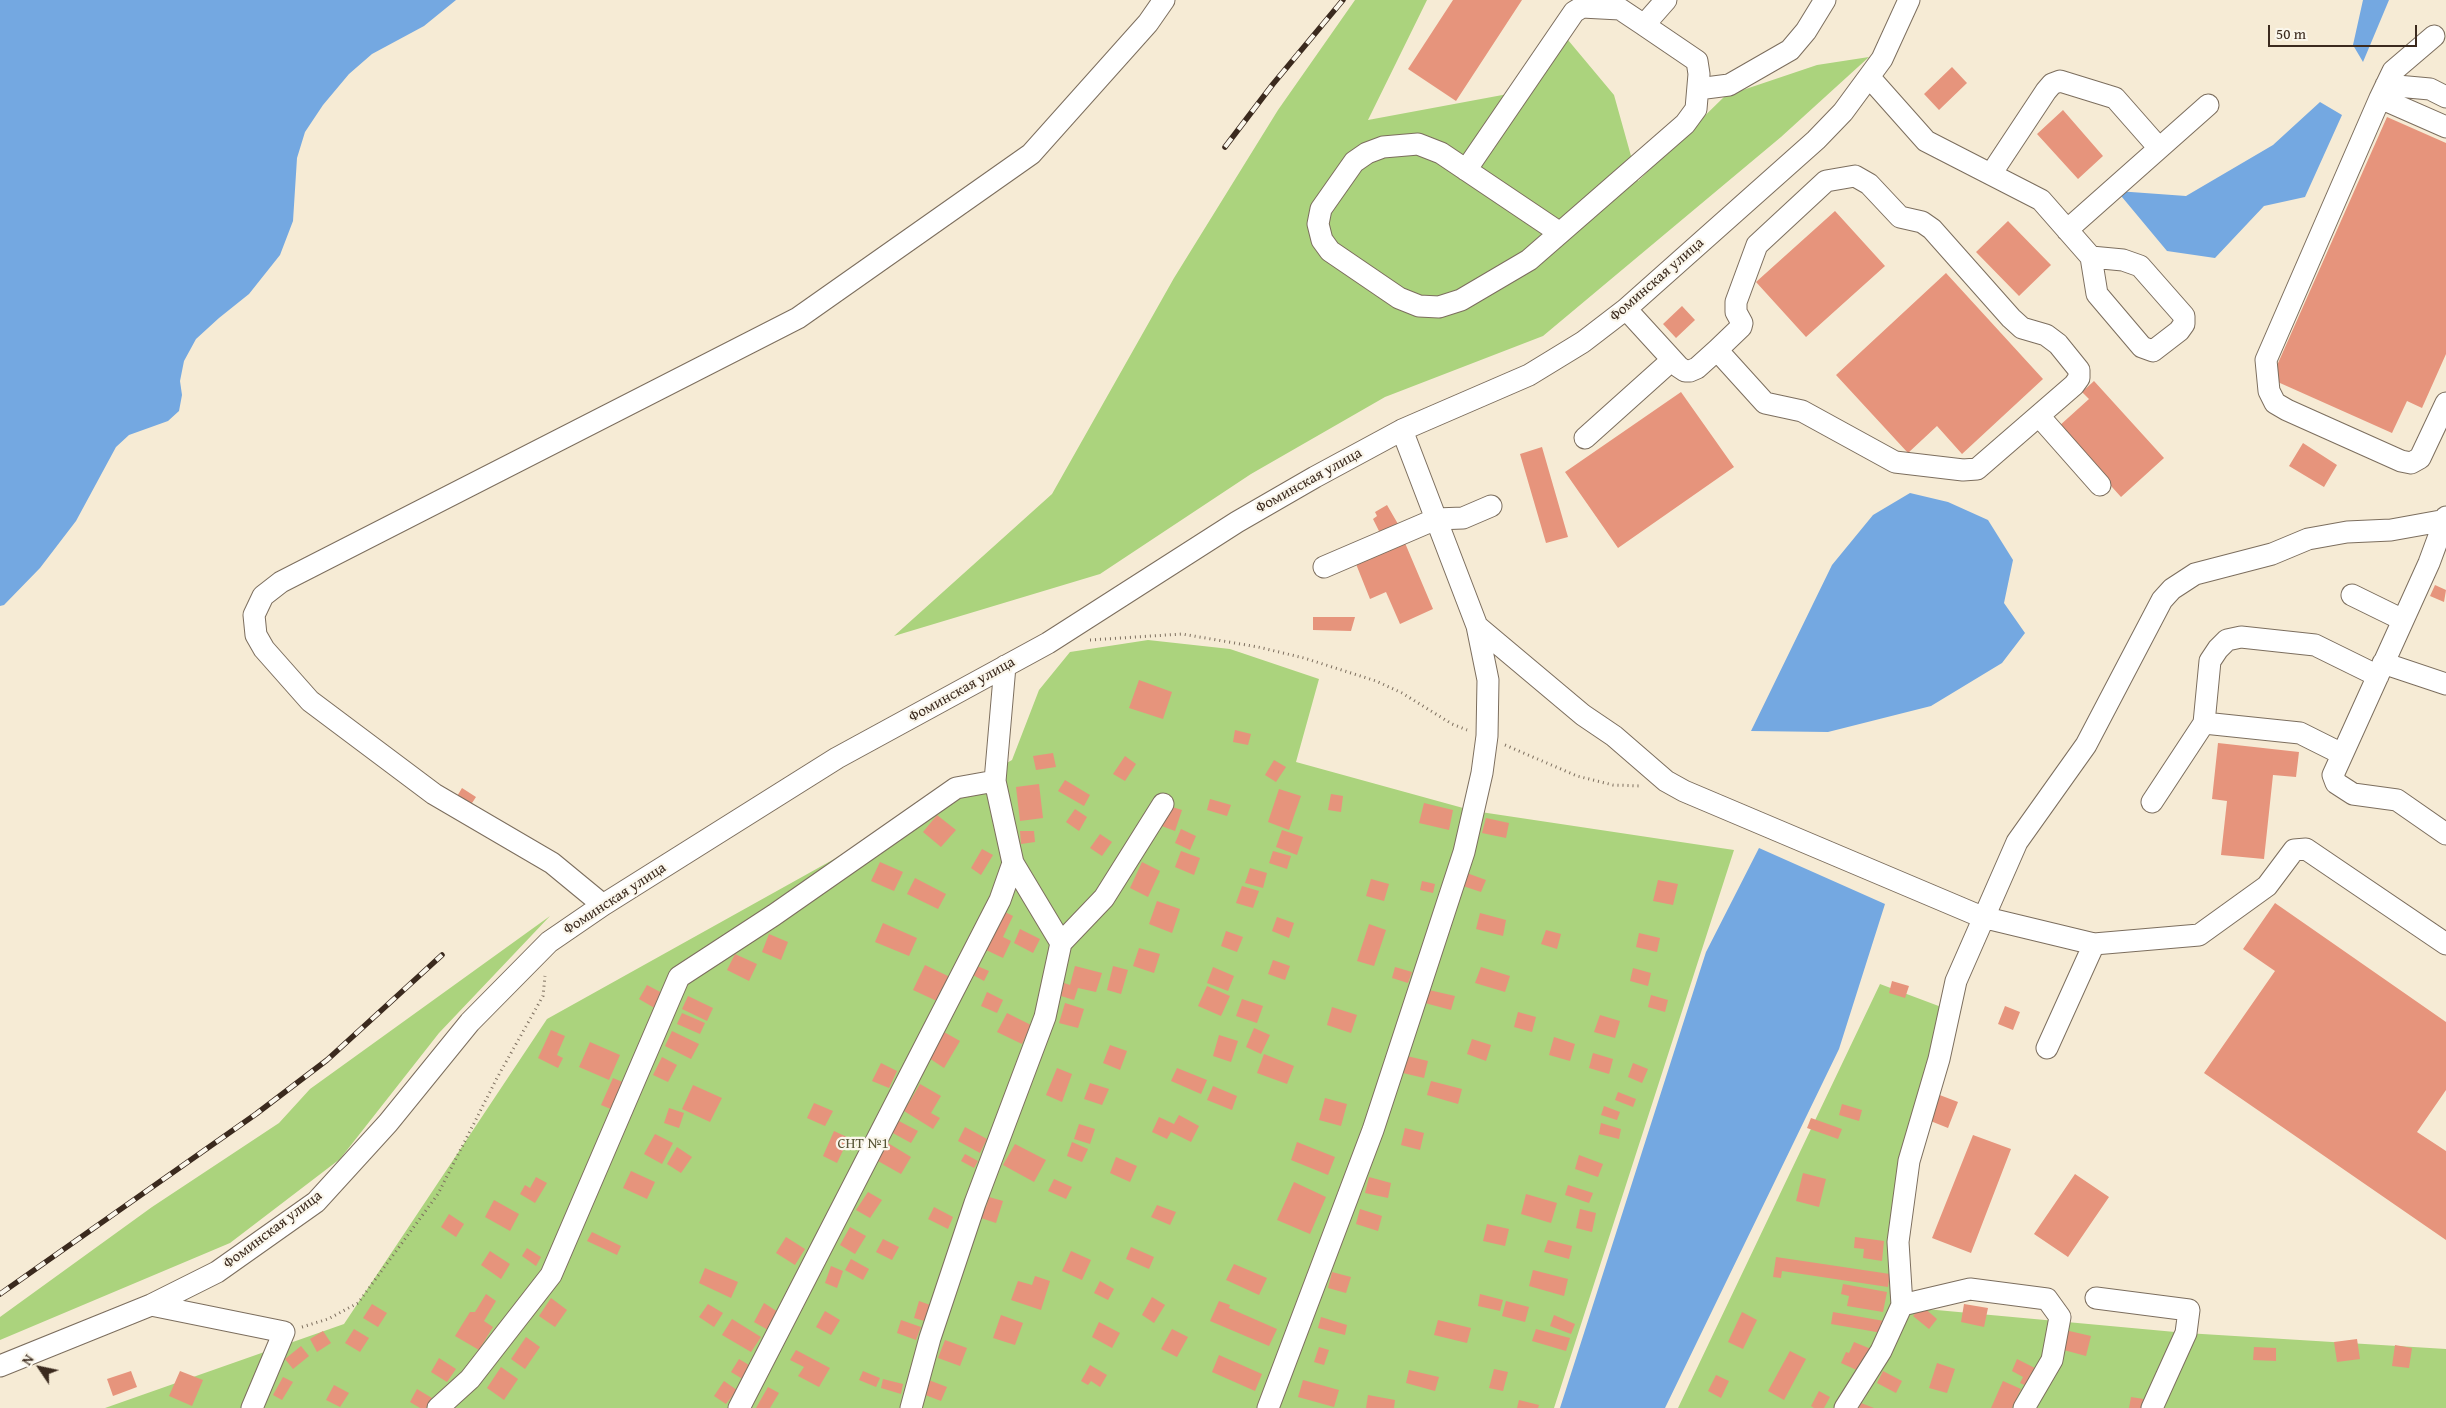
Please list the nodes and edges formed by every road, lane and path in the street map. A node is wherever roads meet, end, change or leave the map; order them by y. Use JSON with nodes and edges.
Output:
{"nodes":[{"id":1,"x":1164,"y":0,"type":"edge"},
{"id":2,"x":1666,"y":0,"type":"edge"},
{"id":3,"x":1825,"y":0,"type":"edge"},
{"id":4,"x":1909,"y":0,"type":"edge"},
{"id":5,"x":1644,"y":25,"type":"junction"},
{"id":6,"x":2434,"y":36,"type":"dead end"},
{"id":7,"x":1870,"y":78,"type":"junction"},
{"id":8,"x":1698,"y":89,"type":"junction"},
{"id":9,"x":2383,"y":91,"type":"junction"},
{"id":10,"x":2446,"y":96,"type":"edge"},
{"id":11,"x":2208,"y":105,"type":"dead end"},
{"id":12,"x":2446,"y":127,"type":"edge"},
{"id":13,"x":2159,"y":148,"type":"junction"},
{"id":14,"x":1466,"y":170,"type":"junction"},
{"id":15,"x":1991,"y":174,"type":"junction"},
{"id":16,"x":2068,"y":230,"type":"junction"},
{"id":17,"x":1560,"y":233,"type":"junction"},
{"id":18,"x":2091,"y":257,"type":"junction"},
{"id":19,"x":1626,"y":308,"type":"junction"},
{"id":20,"x":1717,"y":350,"type":"junction"},
{"id":21,"x":1672,"y":360,"type":"junction"},
{"id":22,"x":2446,"y":402,"type":"edge"},
{"id":23,"x":2039,"y":416,"type":"junction"},
{"id":24,"x":1402,"y":430,"type":"junction"},
{"id":25,"x":1585,"y":438,"type":"dead end"},
{"id":26,"x":2100,"y":485,"type":"dead end"},
{"id":27,"x":1491,"y":506,"type":"dead end"},
{"id":28,"x":1436,"y":519,"type":"junction"},
{"id":29,"x":2446,"y":519,"type":"edge"},
{"id":30,"x":1324,"y":566,"type":"dead end"},
{"id":31,"x":2352,"y":594,"type":"dead end"},
{"id":32,"x":2403,"y":620,"type":"junction"},
{"id":33,"x":1477,"y":626,"type":"junction"},
{"id":34,"x":1086,"y":641,"type":"dead end"},
{"id":35,"x":1005,"y":666,"type":"junction"},
{"id":36,"x":2380,"y":669,"type":"junction"},
{"id":37,"x":2446,"y":684,"type":"edge"},
{"id":38,"x":2204,"y":723,"type":"junction"},
{"id":39,"x":1487,"y":736,"type":"junction"},
{"id":40,"x":2342,"y":754,"type":"junction"},
{"id":41,"x":995,"y":780,"type":"junction"},
{"id":42,"x":1644,"y":786,"type":"dead end"},
{"id":43,"x":2152,"y":802,"type":"dead end"},
{"id":44,"x":1163,"y":804,"type":"dead end"},
{"id":45,"x":2446,"y":834,"type":"edge"},
{"id":46,"x":1013,"y":863,"type":"junction"},
{"id":47,"x":603,"y":905,"type":"junction"},
{"id":48,"x":1982,"y":917,"type":"junction"},
{"id":49,"x":549,"y":942,"type":"junction"},
{"id":50,"x":1061,"y":943,"type":"junction"},
{"id":51,"x":2094,"y":944,"type":"junction"},
{"id":52,"x":2446,"y":944,"type":"edge"},
{"id":53,"x":2047,"y":1048,"type":"dead end"},
{"id":54,"x":2096,"y":1298,"type":"dead end"},
{"id":55,"x":151,"y":1305,"type":"junction"},
{"id":56,"x":1902,"y":1305,"type":"junction"},
{"id":57,"x":284,"y":1332,"type":"junction"},
{"id":58,"x":0,"y":1366,"type":"edge"},
{"id":59,"x":252,"y":1408,"type":"edge"},
{"id":60,"x":438,"y":1408,"type":"edge"},
{"id":61,"x":739,"y":1408,"type":"edge"},
{"id":62,"x":911,"y":1408,"type":"edge"},
{"id":63,"x":1268,"y":1408,"type":"edge"},
{"id":64,"x":1846,"y":1408,"type":"edge"},
{"id":65,"x":2024,"y":1408,"type":"edge"},
{"id":66,"x":2152,"y":1408,"type":"edge"}],
"edges":[{"from":1,"to":47,"type":"street"},
{"from":2,"to":5,"type":"street"},
{"from":3,"to":8,"type":"street"},
{"from":4,"to":7,"type":"street","name":"Фоминская улица"},
{"from":5,"to":8,"type":"street"},
{"from":5,"to":14,"type":"street"},
{"from":6,"to":9,"type":"street"},
{"from":7,"to":15,"type":"street"},
{"from":7,"to":19,"type":"street","name":"Фоминская улица"},
{"from":8,"to":17,"type":"street"},
{"from":9,"to":10,"type":"street"},
{"from":9,"to":12,"type":"street"},
{"from":9,"to":22,"type":"street"},
{"from":11,"to":13,"type":"street"},
{"from":13,"to":15,"type":"street"},
{"from":13,"to":16,"type":"street"},
{"from":14,"to":17,"type":"street"},
{"from":14,"to":17,"type":"street"},
{"from":15,"to":16,"type":"street"},
{"from":16,"to":18,"type":"street"},
{"from":18,"to":18,"type":"street"},
{"from":19,"to":21,"type":"street"},
{"from":19,"to":24,"type":"street","name":"Фоминская улица"},
{"from":20,"to":21,"type":"street"},
{"from":20,"to":23,"type":"street"},
{"from":20,"to":23,"type":"street"},
{"from":21,"to":25,"type":"street"},
{"from":23,"to":26,"type":"street"},
{"from":24,"to":28,"type":"street"},
{"from":24,"to":35,"type":"street","name":"Фоминская улица"},
{"from":27,"to":28,"type":"street"},
{"from":28,"to":30,"type":"street"},
{"from":28,"to":33,"type":"street"},
{"from":29,"to":32,"type":"street"},
{"from":29,"to":48,"type":"street"},
{"from":31,"to":32,"type":"street"},
{"from":32,"to":36,"type":"street"},
{"from":33,"to":39,"type":"street"},
{"from":33,"to":48,"type":"street"},
{"from":34,"to":39,"type":"path"},
{"from":35,"to":41,"type":"street"},
{"from":35,"to":47,"type":"street","name":"Фоминская улица"},
{"from":36,"to":37,"type":"street"},
{"from":36,"to":38,"type":"street"},
{"from":36,"to":40,"type":"street"},
{"from":38,"to":40,"type":"street"},
{"from":38,"to":43,"type":"street"},
{"from":39,"to":42,"type":"path"},
{"from":39,"to":63,"type":"street"},
{"from":40,"to":45,"type":"street"},
{"from":41,"to":46,"type":"street"},
{"from":41,"to":60,"type":"street"},
{"from":44,"to":50,"type":"street"},
{"from":46,"to":50,"type":"street"},
{"from":46,"to":61,"type":"street"},
{"from":47,"to":49,"type":"street","name":"Фоминская улица"},
{"from":48,"to":51,"type":"street"},
{"from":48,"to":56,"type":"street"},
{"from":49,"to":55,"type":"street","name":"Фоминская улица"},
{"from":49,"to":57,"type":"path"},
{"from":50,"to":62,"type":"street"},
{"from":51,"to":52,"type":"street"},
{"from":51,"to":53,"type":"street"},
{"from":54,"to":66,"type":"street"},
{"from":55,"to":57,"type":"street"},
{"from":55,"to":58,"type":"street","name":"Фоминская улица"},
{"from":56,"to":64,"type":"street"},
{"from":56,"to":65,"type":"street"},
{"from":57,"to":59,"type":"street"}]}
